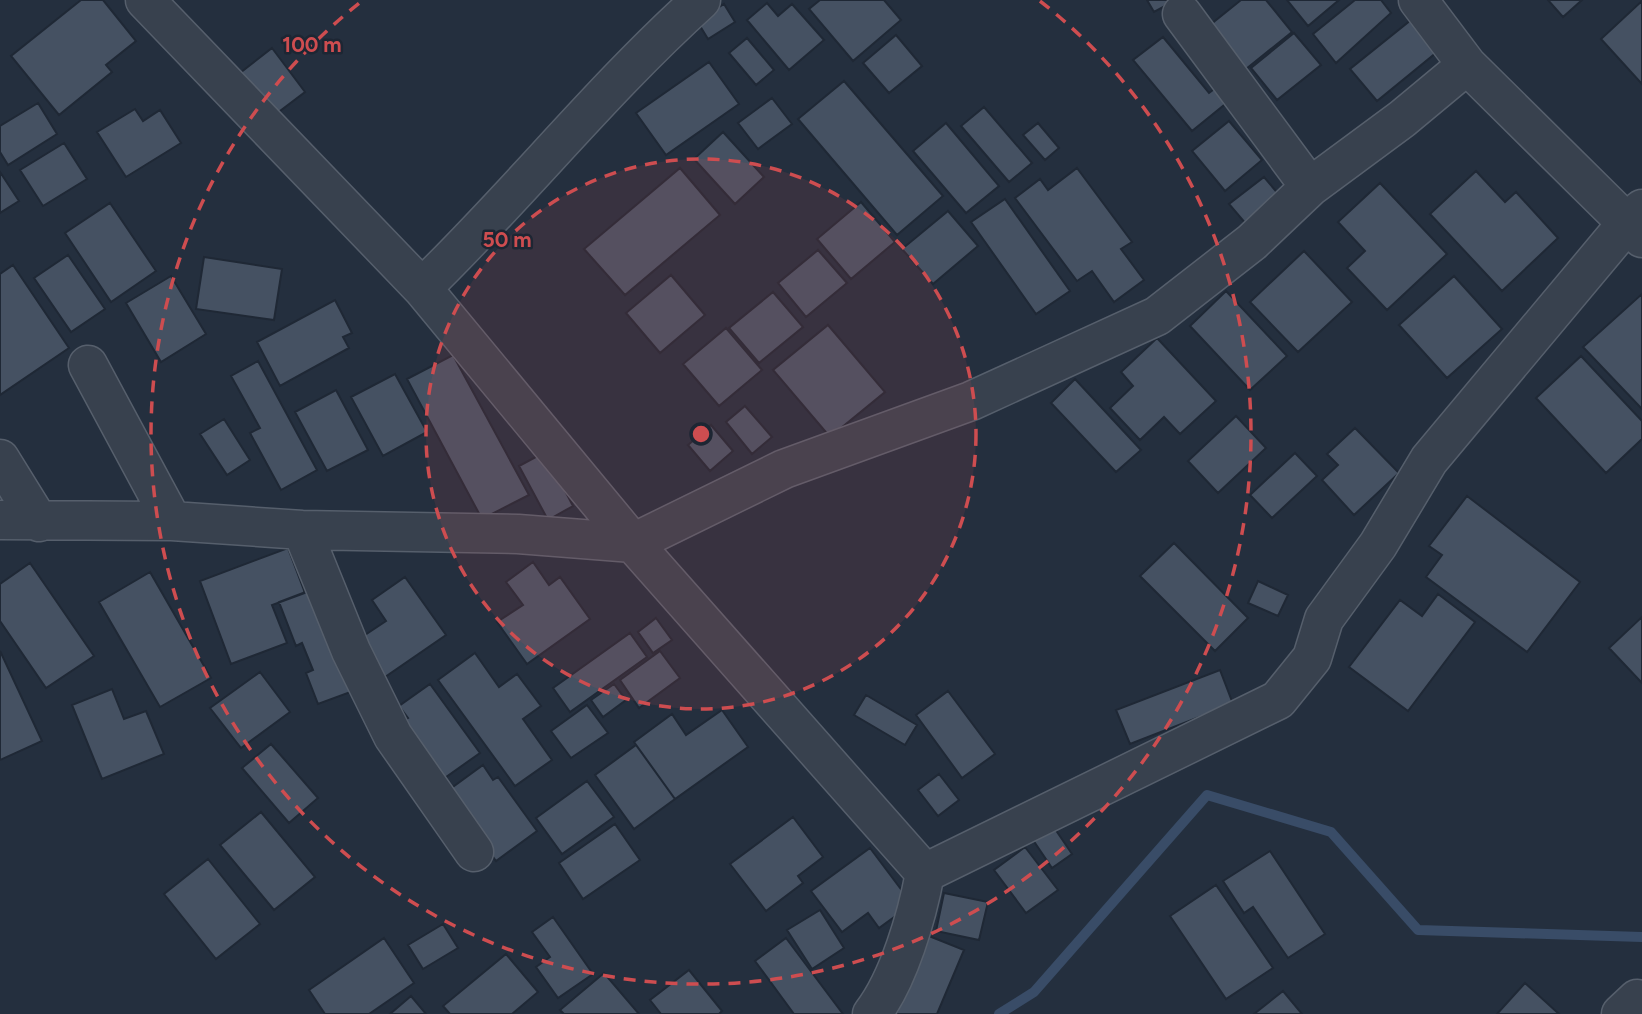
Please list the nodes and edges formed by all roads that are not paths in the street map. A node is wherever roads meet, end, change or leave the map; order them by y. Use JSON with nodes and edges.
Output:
{"nodes":[{"id":1,"x":145,"y":0,"type":"edge"},
{"id":2,"x":701,"y":0,"type":"edge"},
{"id":3,"x":1418,"y":0,"type":"edge"},
{"id":4,"x":1182,"y":14,"type":"dead end"},
{"id":5,"x":1467,"y":65,"type":"junction"},
{"id":6,"x":1310,"y":187,"type":"junction"},
{"id":7,"x":1637,"y":223,"type":"edge"},
{"id":8,"x":422,"y":288,"type":"junction"},
{"id":9,"x":88,"y":366,"type":"dead end"},
{"id":10,"x":0,"y":459,"type":"edge"},
{"id":11,"x":0,"y":520,"type":"edge"},
{"id":12,"x":172,"y":521,"type":"junction"},
{"id":13,"x":39,"y":522,"type":"junction"},
{"id":14,"x":302,"y":530,"type":"junction"},
{"id":15,"x":633,"y":543,"type":"junction"},
{"id":16,"x":474,"y":852,"type":"dead end"},
{"id":17,"x":925,"y":873,"type":"junction"},
{"id":18,"x":872,"y":1014,"type":"edge"}],
"edges":[{"from":1,"to":8,"type":"street"},
{"from":2,"to":8,"type":"street"},
{"from":3,"to":5,"type":"street"},
{"from":4,"to":6,"type":"street"},
{"from":5,"to":6,"type":"street"},
{"from":5,"to":7,"type":"street"},
{"from":6,"to":15,"type":"street"},
{"from":7,"to":17,"type":"street"},
{"from":8,"to":15,"type":"street"},
{"from":9,"to":12,"type":"street"},
{"from":10,"to":13,"type":"street"},
{"from":11,"to":13,"type":"street"},
{"from":12,"to":13,"type":"street"},
{"from":12,"to":14,"type":"street"},
{"from":14,"to":15,"type":"street"},
{"from":14,"to":16,"type":"street"},
{"from":15,"to":17,"type":"street"},
{"from":17,"to":18,"type":"street"}]}
